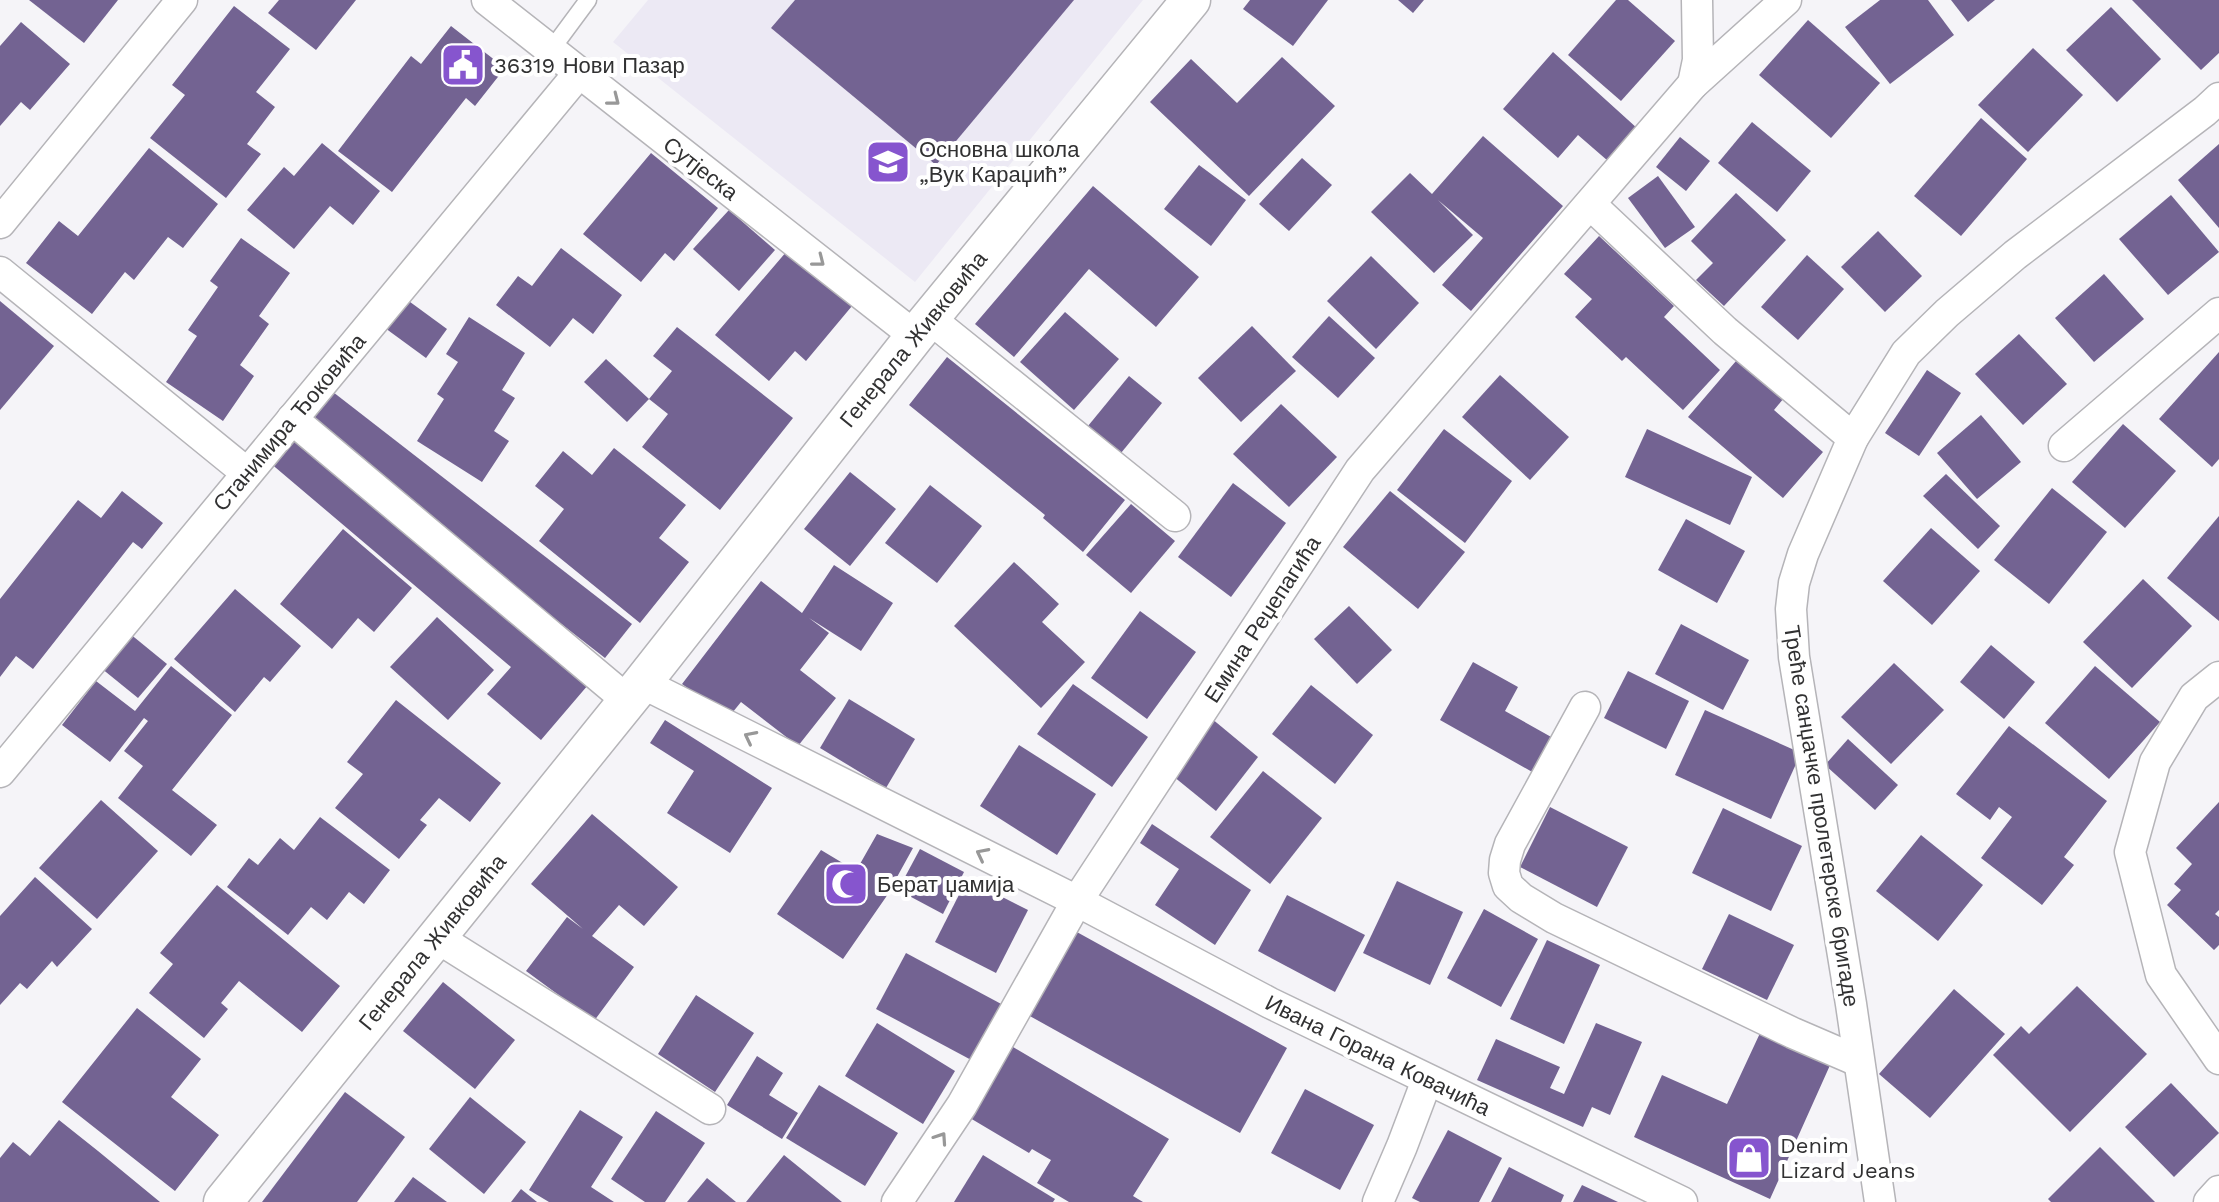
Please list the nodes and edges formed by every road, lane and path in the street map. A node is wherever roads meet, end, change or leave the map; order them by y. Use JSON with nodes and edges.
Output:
{"nodes":[{"id":1,"x":182,"y":0,"type":"edge"},
{"id":2,"x":487,"y":0,"type":"edge"},
{"id":3,"x":588,"y":0,"type":"edge"},
{"id":4,"x":1191,"y":0,"type":"edge"},
{"id":5,"x":1697,"y":0,"type":"edge"},
{"id":6,"x":1786,"y":0,"type":"edge"},
{"id":7,"x":551,"y":50,"type":"junction"},
{"id":8,"x":579,"y":73,"type":"junction"},
{"id":9,"x":1693,"y":84,"type":"junction"},
{"id":10,"x":2219,"y":98,"type":"edge"},
{"id":11,"x":1590,"y":204,"type":"junction"},
{"id":12,"x":0,"y":223,"type":"edge"},
{"id":13,"x":0,"y":272,"type":"edge"},
{"id":14,"x":2219,"y":313,"type":"edge"},
{"id":15,"x":922,"y":327,"type":"junction"},
{"id":16,"x":292,"y":419,"type":"junction"},
{"id":17,"x":1853,"y":438,"type":"junction"},
{"id":18,"x":2064,"y":446,"type":"dead end"},
{"id":19,"x":247,"y":473,"type":"junction"},
{"id":20,"x":1175,"y":516,"type":"dead end"},
{"id":21,"x":2219,"y":677,"type":"edge"},
{"id":22,"x":634,"y":692,"type":"junction"},
{"id":23,"x":1585,"y":707,"type":"dead end"},
{"id":24,"x":0,"y":772,"type":"edge"},
{"id":25,"x":1077,"y":901,"type":"junction"},
{"id":26,"x":436,"y":937,"type":"junction"},
{"id":27,"x":2219,"y":1059,"type":"edge"},
{"id":28,"x":1858,"y":1061,"type":"junction"},
{"id":29,"x":1427,"y":1080,"type":"junction"},
{"id":30,"x":710,"y":1109,"type":"dead end"},
{"id":31,"x":2219,"y":1191,"type":"edge"},
{"id":32,"x":223,"y":1202,"type":"edge"},
{"id":33,"x":897,"y":1202,"type":"edge"},
{"id":34,"x":1378,"y":1202,"type":"edge"},
{"id":35,"x":1682,"y":1202,"type":"edge"},
{"id":36,"x":1880,"y":1202,"type":"edge"},
{"id":37,"x":2209,"y":1202,"type":"edge"}],
"edges":[{"from":1,"to":12,"type":"street"},
{"from":2,"to":7,"type":"street","name":"Сутјеска"},
{"from":3,"to":7,"type":"lane"},
{"from":4,"to":15,"type":"street","name":"Генерала Живковића"},
{"from":5,"to":9,"type":"street"},
{"from":6,"to":9,"type":"street","name":"Емина Реџепагића"},
{"from":7,"to":8,"type":"street","name":"Сутјеска"},
{"from":8,"to":15,"type":"street","name":"Сутјеска","one_way":true},
{"from":8,"to":16,"type":"street","name":"Станимира Ђоковића"},
{"from":9,"to":11,"type":"street","name":"Емина Реџепагића"},
{"from":10,"to":17,"type":"street","name":"Треће санџачке пролетерске бригаде"},
{"from":11,"to":17,"type":"street"},
{"from":11,"to":25,"type":"street","name":"Емина Реџепагића"},
{"from":13,"to":19,"type":"street"},
{"from":14,"to":18,"type":"street"},
{"from":15,"to":20,"type":"street","name":"Сутјеска"},
{"from":15,"to":22,"type":"street","name":"Генерала Живковића"},
{"from":16,"to":19,"type":"street","name":"Станимира Ђоковића"},
{"from":16,"to":22,"type":"street"},
{"from":17,"to":28,"type":"street","name":"Треће санџачке пролетерске бригаде"},
{"from":19,"to":24,"type":"street","name":"Станимира Ђоковића"},
{"from":21,"to":27,"type":"street"},
{"from":25,"to":22,"type":"street","one_way":true},
{"from":22,"to":26,"type":"street","name":"Генерала Живковића"},
{"from":23,"to":28,"type":"street"},
{"from":25,"to":29,"type":"street","name":"Ивана Горана Ковачића"},
{"from":33,"to":25,"type":"street","name":"Емина Реџепагића","one_way":true},
{"from":26,"to":30,"type":"street"},
{"from":26,"to":32,"type":"street","name":"Генерала Живковића"},
{"from":28,"to":36,"type":"street","name":"Треће санџачке пролетерске бригаде"},
{"from":29,"to":34,"type":"street"},
{"from":29,"to":35,"type":"street","name":"Ивана Горана Ковачића"},
{"from":31,"to":37,"type":"street"}]}
